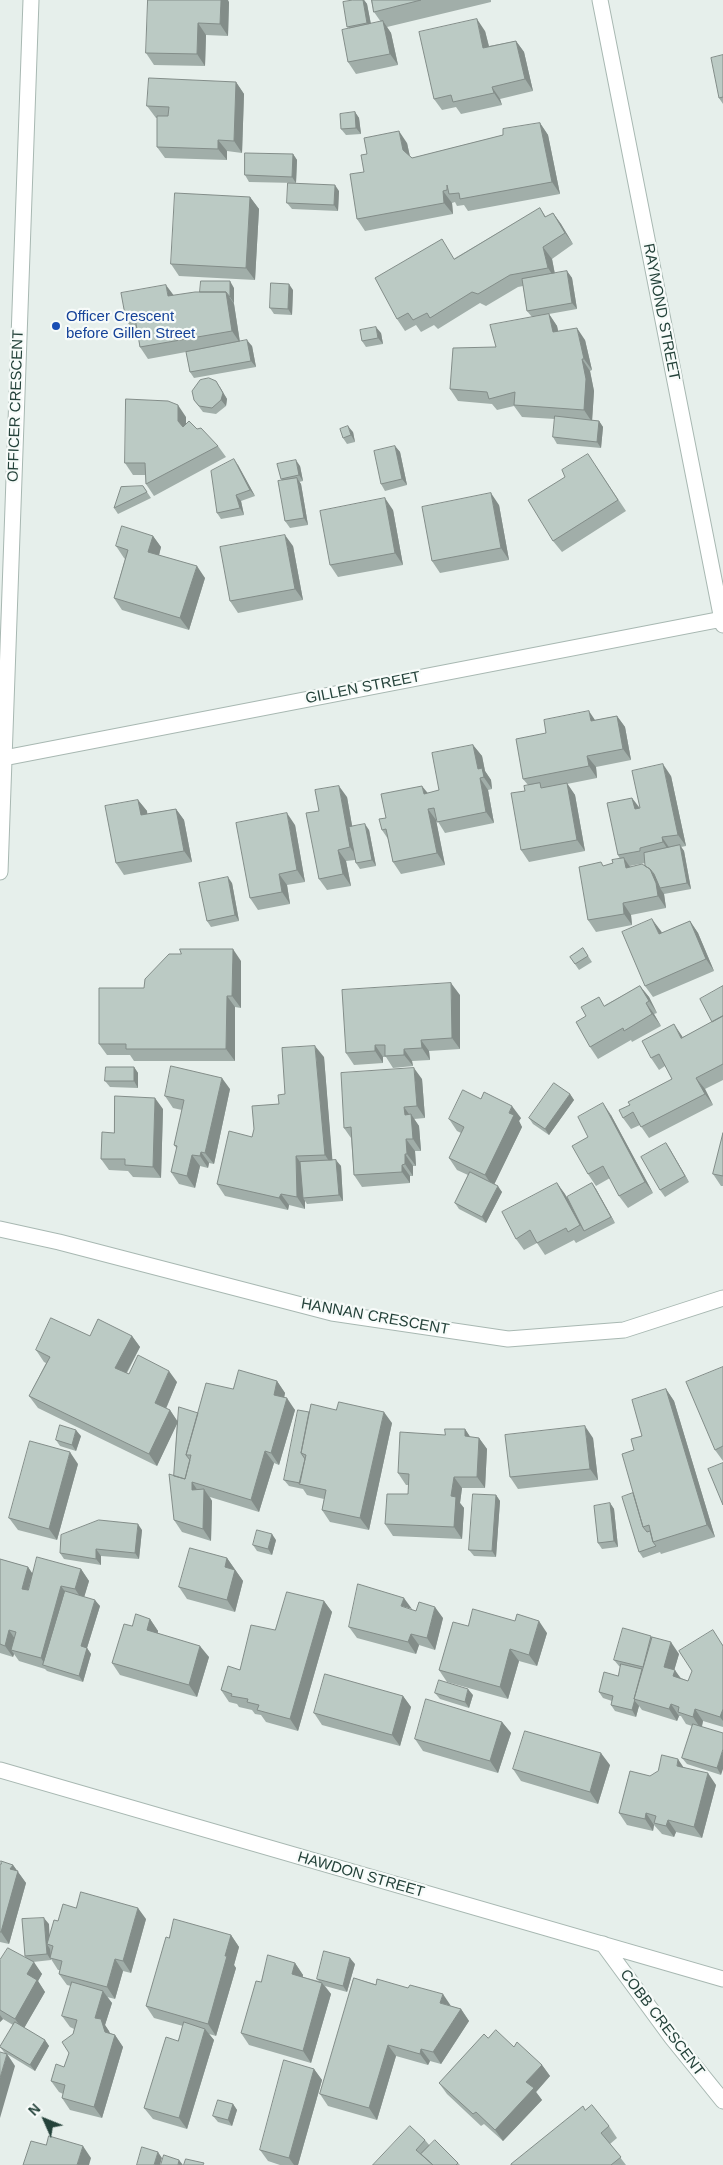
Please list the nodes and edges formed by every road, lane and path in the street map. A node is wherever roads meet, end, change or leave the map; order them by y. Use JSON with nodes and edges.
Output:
{"nodes":[{"id":1,"x":31,"y":0,"type":"edge"},
{"id":2,"x":600,"y":0,"type":"edge"},
{"id":3,"x":722,"y":622,"type":"edge"},
{"id":4,"x":4,"y":758,"type":"junction"},
{"id":5,"x":0,"y":872,"type":"edge"},
{"id":6,"x":0,"y":1229,"type":"edge"},
{"id":7,"x":723,"y":1298,"type":"edge"},
{"id":8,"x":0,"y":1770,"type":"edge"},
{"id":9,"x":603,"y":1944,"type":"junction"},
{"id":10,"x":723,"y":1979,"type":"edge"},
{"id":11,"x":723,"y":2101,"type":"edge"}],
"edges":[{"from":1,"to":4,"type":"street","name":"OFFICER CRESCENT"},
{"from":2,"to":3,"type":"street","name":"RAYMOND STREET"},
{"from":3,"to":4,"type":"street","name":"GILLEN STREET"},
{"from":4,"to":5,"type":"street","name":"OFFICER CRESCENT"},
{"from":6,"to":7,"type":"street","name":"HANNAN CRESCENT"},
{"from":8,"to":9,"type":"street","name":"HAWDON STREET"},
{"from":9,"to":10,"type":"street","name":"HAWDON STREET"},
{"from":9,"to":11,"type":"street","name":"COBB CRESCENT"}]}
